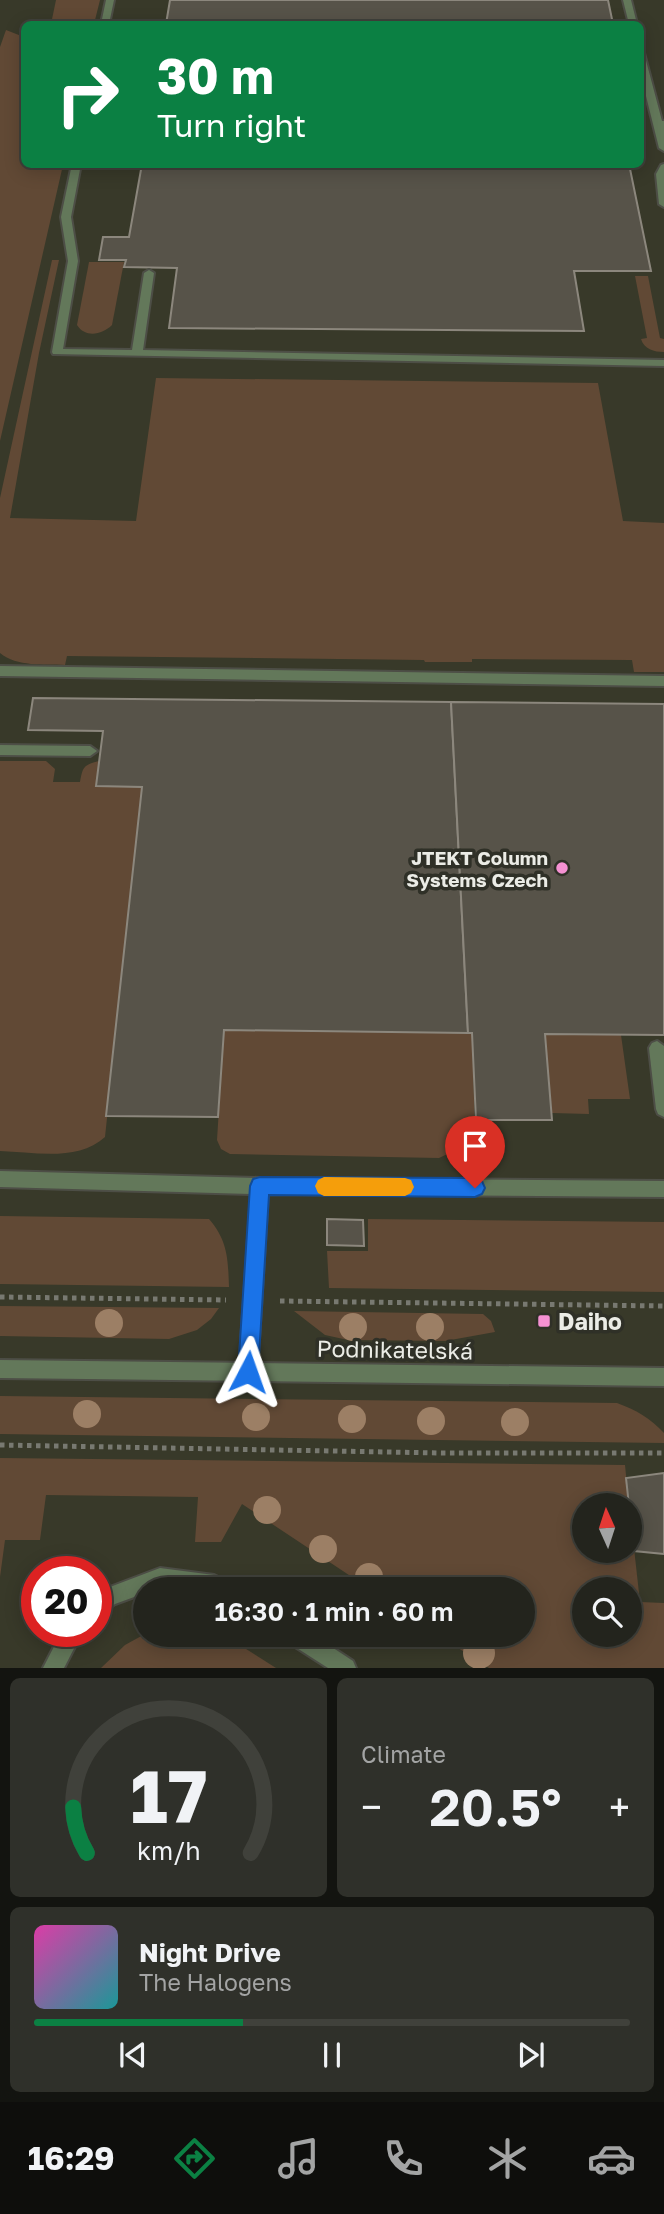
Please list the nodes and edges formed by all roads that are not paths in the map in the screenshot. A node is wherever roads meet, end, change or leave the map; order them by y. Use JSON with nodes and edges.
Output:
{"nodes":[{"id":1,"x":110,"y":0,"type":"edge"},
{"id":2,"x":627,"y":0,"type":"edge"},
{"id":3,"x":106,"y":21,"type":"edge"},
{"id":4,"x":632,"y":21,"type":"edge"},
{"id":5,"x":644,"y":67,"type":"edge"},
{"id":6,"x":661,"y":124,"type":"edge"},
{"id":7,"x":664,"y":148,"type":"edge"},
{"id":8,"x":664,"y":167,"type":"edge"},
{"id":9,"x":76,"y":168,"type":"edge"},
{"id":10,"x":664,"y":204,"type":"edge"},
{"id":11,"x":149,"y":273,"type":"dead end"},
{"id":12,"x":137,"y":354,"type":"junction"},
{"id":13,"x":664,"y":363,"type":"edge"},
{"id":14,"x":0,"y":671,"type":"edge"},
{"id":15,"x":664,"y":681,"type":"edge"},
{"id":16,"x":0,"y":750,"type":"edge"},
{"id":17,"x":90,"y":751,"type":"dead end"},
{"id":18,"x":657,"y":1048,"type":"dead end"},
{"id":19,"x":664,"y":1109,"type":"edge"},
{"id":20,"x":0,"y":1180,"type":"edge"},
{"id":21,"x":260,"y":1186,"type":"junction"},
{"id":22,"x":664,"y":1189,"type":"edge"},
{"id":23,"x":0,"y":1369,"type":"edge"},
{"id":24,"x":248,"y":1372,"type":"junction"},
{"id":25,"x":664,"y":1377,"type":"edge"},
{"id":26,"x":133,"y":1588,"type":"edge"},
{"id":27,"x":112,"y":1596,"type":"edge"},
{"id":28,"x":64,"y":1647,"type":"edge"},
{"id":29,"x":313,"y":1647,"type":"edge"},
{"id":30,"x":53,"y":1668,"type":"edge"},
{"id":31,"x":346,"y":1668,"type":"edge"}],
"edges":[{"from":1,"to":3,"type":"street"},
{"from":2,"to":4,"type":"street"},
{"from":5,"to":6,"type":"street"},
{"from":6,"to":7,"type":"street"},
{"from":8,"to":10,"type":"street"},
{"from":9,"to":12,"type":"street"},
{"from":11,"to":12,"type":"street"},
{"from":12,"to":13,"type":"street"},
{"from":14,"to":15,"type":"street"},
{"from":16,"to":17,"type":"street"},
{"from":18,"to":19,"type":"street"},
{"from":20,"to":21,"type":"street"},
{"from":21,"to":22,"type":"street"},
{"from":21,"to":24,"type":"street"},
{"from":23,"to":24,"type":"street","name":"Podnikatelská"},
{"from":24,"to":25,"type":"street","name":"Podnikatelská"},
{"from":26,"to":27,"type":"street"},
{"from":28,"to":30,"type":"street"},
{"from":29,"to":31,"type":"street"}]}
